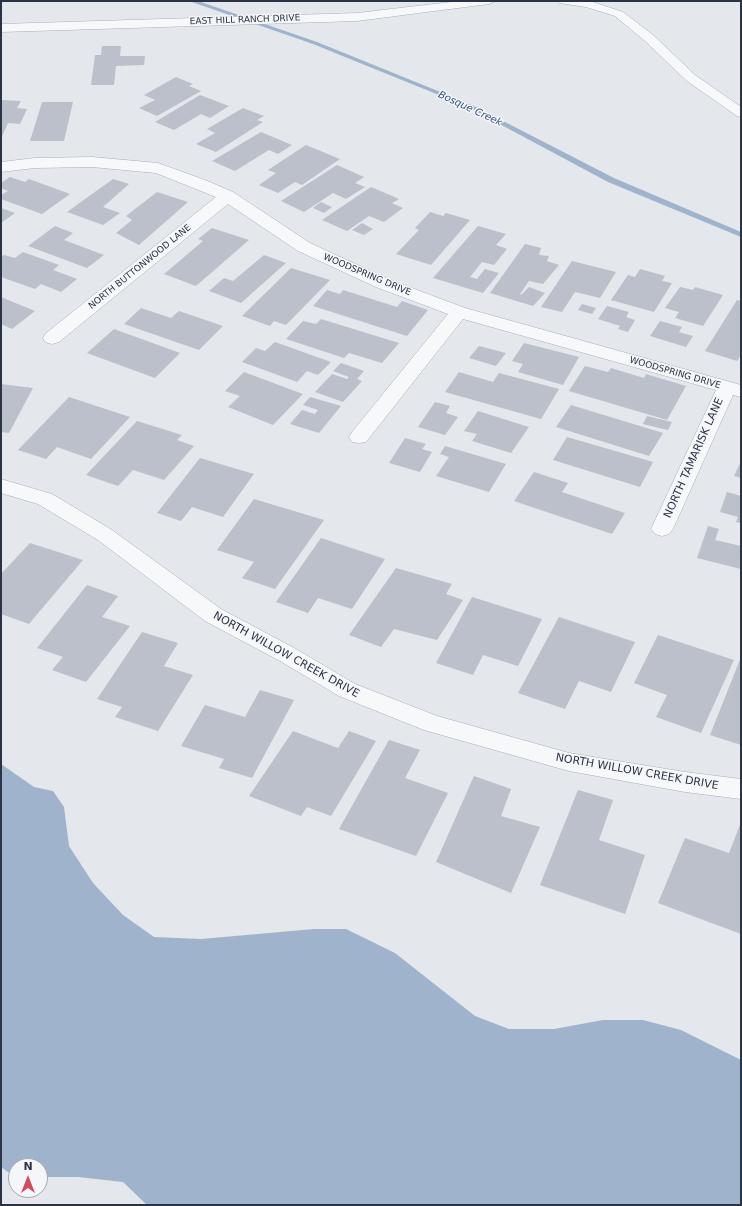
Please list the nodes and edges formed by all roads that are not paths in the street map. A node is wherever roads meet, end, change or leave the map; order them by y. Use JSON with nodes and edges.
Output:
{"nodes":[{"id":1,"x":488,"y":1,"type":"edge"},
{"id":2,"x":563,"y":1,"type":"edge"},
{"id":3,"x":1,"y":28,"type":"edge"},
{"id":4,"x":708,"y":90,"type":"junction"},
{"id":5,"x":741,"y":100,"type":"edge"},
{"id":6,"x":741,"y":113,"type":"edge"},
{"id":7,"x":1,"y":167,"type":"edge"},
{"id":8,"x":227,"y":196,"type":"junction"},
{"id":9,"x":459,"y":312,"type":"junction"},
{"id":10,"x":52,"y":338,"type":"dead end"},
{"id":11,"x":734,"y":389,"type":"edge"},
{"id":12,"x":359,"y":437,"type":"dead end"},
{"id":13,"x":1,"y":486,"type":"edge"},
{"id":14,"x":662,"y":529,"type":"dead end"},
{"id":15,"x":741,"y":789,"type":"edge"}],
"edges":[{"from":1,"to":3,"type":"lane","name":"EAST HILL RANCH DRIVE"},
{"from":2,"to":4,"type":"lane"},
{"from":4,"to":5,"type":"lane"},
{"from":4,"to":6,"type":"lane"},
{"from":7,"to":8,"type":"street","name":"WOODSPRING DRIVE"},
{"from":8,"to":9,"type":"street","name":"WOODSPRING DRIVE"},
{"from":8,"to":10,"type":"street","name":"NORTH BUTTONWOOD LANE"},
{"from":9,"to":11,"type":"street","name":"WOODSPRING DRIVE"},
{"from":9,"to":12,"type":"street"},
{"from":11,"to":14,"type":"street","name":"NORTH TAMARISK LANE"},
{"from":13,"to":15,"type":"street","name":"NORTH WILLOW CREEK DRIVE"}]}
